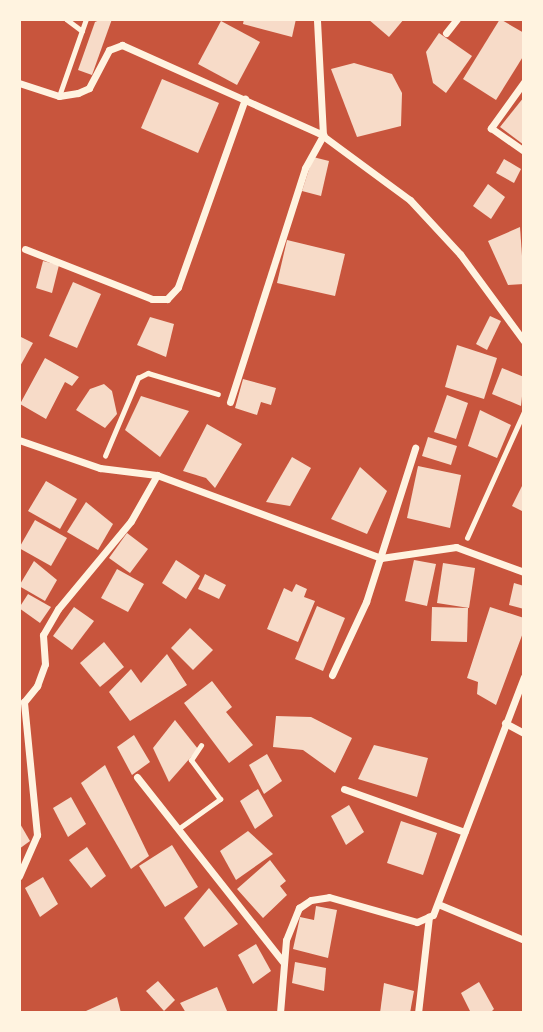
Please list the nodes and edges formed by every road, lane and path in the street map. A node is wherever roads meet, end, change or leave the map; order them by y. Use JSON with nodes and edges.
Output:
{"nodes":[{"id":1,"x":66,"y":19,"type":"edge"},
{"id":2,"x":86,"y":19,"type":"edge"},
{"id":3,"x":317,"y":19,"type":"edge"},
{"id":4,"x":457,"y":19,"type":"edge"},
{"id":5,"x":82,"y":31,"type":"junction"},
{"id":6,"x":446,"y":33,"type":"dead end"},
{"id":7,"x":524,"y":82,"type":"edge"},
{"id":8,"x":19,"y":83,"type":"edge"},
{"id":9,"x":59,"y":96,"type":"junction"},
{"id":10,"x":245,"y":99,"type":"junction"},
{"id":11,"x":323,"y":135,"type":"junction"},
{"id":12,"x":524,"y":151,"type":"edge"},
{"id":13,"x":24,"y":249,"type":"dead end"},
{"id":14,"x":524,"y":341,"type":"edge"},
{"id":15,"x":231,"y":400,"type":"joint"},
{"id":16,"x":524,"y":412,"type":"edge"},
{"id":17,"x":19,"y":440,"type":"edge"},
{"id":18,"x":415,"y":448,"type":"dead end"},
{"id":19,"x":100,"y":467,"type":"junction"},
{"id":20,"x":157,"y":475,"type":"junction"},
{"id":21,"x":462,"y":549,"type":"junction"},
{"id":22,"x":381,"y":558,"type":"junction"},
{"id":23,"x":524,"y":572,"type":"edge"},
{"id":24,"x":332,"y":675,"type":"dead end"},
{"id":25,"x":524,"y":677,"type":"edge"},
{"id":26,"x":505,"y":723,"type":"junction"},
{"id":27,"x":524,"y":733,"type":"edge"},
{"id":28,"x":201,"y":745,"type":"dead end"},
{"id":29,"x":137,"y":777,"type":"dead end"},
{"id":30,"x":344,"y":789,"type":"dead end"},
{"id":31,"x":178,"y":829,"type":"junction"},
{"id":32,"x":465,"y":832,"type":"junction"},
{"id":33,"x":19,"y":876,"type":"edge"},
{"id":34,"x":438,"y":904,"type":"junction"},
{"id":35,"x":429,"y":917,"type":"junction"},
{"id":36,"x":524,"y":940,"type":"edge"},
{"id":37,"x":284,"y":963,"type":"junction"},
{"id":38,"x":280,"y":1013,"type":"edge"},
{"id":39,"x":418,"y":1013,"type":"edge"}],
"edges":[{"from":1,"to":5,"type":"lane"},
{"from":2,"to":5,"type":"lane"},
{"from":3,"to":11,"type":"street"},
{"from":4,"to":6,"type":"street"},
{"from":5,"to":9,"type":"lane"},
{"from":7,"to":12,"type":"street"},
{"from":8,"to":9,"type":"street"},
{"from":9,"to":10,"type":"street"},
{"from":10,"to":11,"type":"street"},
{"from":10,"to":13,"type":"street"},
{"from":11,"to":14,"type":"street"},
{"from":11,"to":15,"type":"street"},
{"from":15,"to":19,"type":"path"},
{"from":16,"to":21,"type":"path"},
{"from":17,"to":19,"type":"street"},
{"from":18,"to":22,"type":"street"},
{"from":19,"to":20,"type":"street"},
{"from":20,"to":22,"type":"street"},
{"from":20,"to":33,"type":"street"},
{"from":21,"to":22,"type":"street"},
{"from":21,"to":23,"type":"street"},
{"from":22,"to":24,"type":"street"},
{"from":25,"to":26,"type":"street"},
{"from":26,"to":27,"type":"street"},
{"from":26,"to":32,"type":"street"},
{"from":28,"to":31,"type":"lane"},
{"from":29,"to":31,"type":"street"},
{"from":30,"to":32,"type":"street"},
{"from":31,"to":37,"type":"street"},
{"from":32,"to":34,"type":"street"},
{"from":34,"to":35,"type":"street"},
{"from":34,"to":36,"type":"street"},
{"from":35,"to":37,"type":"street"},
{"from":35,"to":39,"type":"street"},
{"from":37,"to":38,"type":"street"}]}
